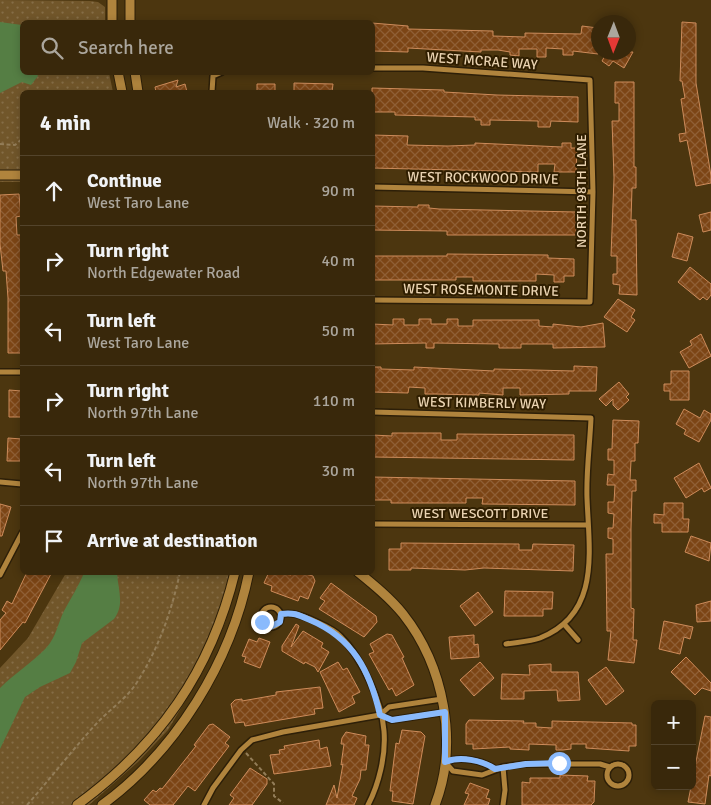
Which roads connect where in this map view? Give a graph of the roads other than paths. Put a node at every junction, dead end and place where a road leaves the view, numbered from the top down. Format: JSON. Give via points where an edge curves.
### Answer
{"nodes":[{"id":1,"x":112,"y":0,"type":"edge"},
{"id":2,"x":130,"y":0,"type":"edge"},
{"id":3,"x":112,"y":20,"type":"edge"},
{"id":4,"x":130,"y":20,"type":"edge"},
{"id":5,"x":375,"y":68,"type":"edge"},
{"id":6,"x":119,"y":75,"type":"edge"},
{"id":7,"x":135,"y":75,"type":"edge"},
{"id":8,"x":215,"y":75,"type":"edge"},
{"id":9,"x":590,"y":80,"type":"joint"},
{"id":10,"x":122,"y":90,"type":"edge"},
{"id":11,"x":138,"y":90,"type":"edge"},
{"id":12,"x":212,"y":90,"type":"edge"},
{"id":13,"x":20,"y":175,"type":"edge"},
{"id":14,"x":0,"y":176,"type":"edge"},
{"id":15,"x":375,"y":187,"type":"edge"},
{"id":16,"x":593,"y":192,"type":"junction"},
{"id":17,"x":375,"y":300,"type":"edge"},
{"id":18,"x":590,"y":302,"type":"joint"},
{"id":19,"x":0,"y":372,"type":"edge"},
{"id":20,"x":20,"y":372,"type":"edge"},
{"id":21,"x":375,"y":412,"type":"edge"},
{"id":22,"x":0,"y":482,"type":"edge"},
{"id":23,"x":20,"y":484,"type":"edge"},
{"id":24,"x":375,"y":524,"type":"edge"},
{"id":25,"x":588,"y":525,"type":"junction"},
{"id":26,"x":20,"y":537,"type":"edge"},
{"id":27,"x":0,"y":575,"type":"edge"},
{"id":28,"x":234,"y":575,"type":"edge"},
{"id":29,"x":247,"y":575,"type":"edge"},
{"id":30,"x":362,"y":575,"type":"edge"},
{"id":31,"x":281,"y":614,"type":"junction"},
{"id":32,"x":564,"y":624,"type":"junction"},
{"id":33,"x":578,"y":640,"type":"dead end"},
{"id":34,"x":506,"y":644,"type":"dead end"},
{"id":35,"x":442,"y":699,"type":"junction"},
{"id":36,"x":445,"y":712,"type":"junction"},
{"id":37,"x":380,"y":715,"type":"junction"},
{"id":38,"x":445,"y":762,"type":"junction"},
{"id":39,"x":503,"y":767,"type":"junction"},
{"id":40,"x":610,"y":767,"type":"junction"},
{"id":41,"x":495,"y":769,"type":"junction"},
{"id":42,"x":77,"y":805,"type":"edge"},
{"id":43,"x":102,"y":805,"type":"edge"},
{"id":44,"x":204,"y":805,"type":"edge"},
{"id":45,"x":368,"y":805,"type":"edge"},
{"id":46,"x":435,"y":805,"type":"edge"},
{"id":47,"x":503,"y":805,"type":"edge"}],
"edges":[{"from":1,"to":3,"type":"street"},
{"from":2,"to":4,"type":"street"},
{"from":5,"to":9,"type":"street","name":"WEST MCRAE WAY","via":[[423,68]]},
{"from":6,"to":10,"type":"street"},
{"from":7,"to":11,"type":"street"},
{"from":8,"to":12,"type":"street"},
{"from":9,"to":16,"type":"street","name":"NORTH 98TH LANE"},
{"from":13,"to":14,"type":"street"},
{"from":15,"to":16,"type":"street","name":"WEST ROCKWOOD DRIVE"},
{"from":16,"to":18,"type":"street","name":"NORTH 98TH LANE"},
{"from":17,"to":18,"type":"street","name":"WEST ROSEMONTE DRIVE"},
{"from":19,"to":20,"type":"street"},
{"from":21,"to":25,"type":"street","name":"WEST KIMBERLY WAY","via":[[591,418]]},
{"from":22,"to":23,"type":"street"},
{"from":24,"to":25,"type":"street","name":"WEST WESCOTT DRIVE"},
{"from":25,"to":32,"type":"street","via":[[586,593]]},
{"from":26,"to":27,"type":"street"},
{"from":28,"to":42,"type":"street","via":[[209,650],[184,695],[152,740]]},
{"from":29,"to":43,"type":"street","via":[[232,626],[214,671],[197,701],[163,749]]},
{"from":30,"to":35,"type":"street","via":[[403,614],[422,643]]},
{"from":31,"to":31,"type":"street","via":[[274,607],[267,607],[262,611],[261,620],[266,626],[276,626]]},
{"from":31,"to":37,"type":"street","via":[[292,612],[339,635],[360,662],[374,692]]},
{"from":32,"to":33,"type":"street"},
{"from":32,"to":34,"type":"street","via":[[538,638]]},
{"from":35,"to":36,"type":"street"},
{"from":35,"to":37,"type":"street","via":[[389,707]]},
{"from":36,"to":37,"type":"street","via":[[392,720]]},
{"from":36,"to":38,"type":"street"},
{"from":37,"to":44,"type":"street","via":[[252,740],[213,788]]},
{"from":37,"to":45,"type":"street","via":[[384,731],[382,766]]},
{"from":38,"to":41,"type":"street","via":[[455,758],[487,764]]},
{"from":38,"to":41,"type":"street","via":[[453,771],[466,774],[482,775]]},
{"from":38,"to":46,"type":"street"},
{"from":39,"to":40,"type":"street","via":[[559,763]]},
{"from":39,"to":41,"type":"street"},
{"from":39,"to":47,"type":"street"},
{"from":40,"to":40,"type":"street","via":[[607,774],[610,784],[618,786],[626,782],[628,773],[625,767],[617,764]]}]}
